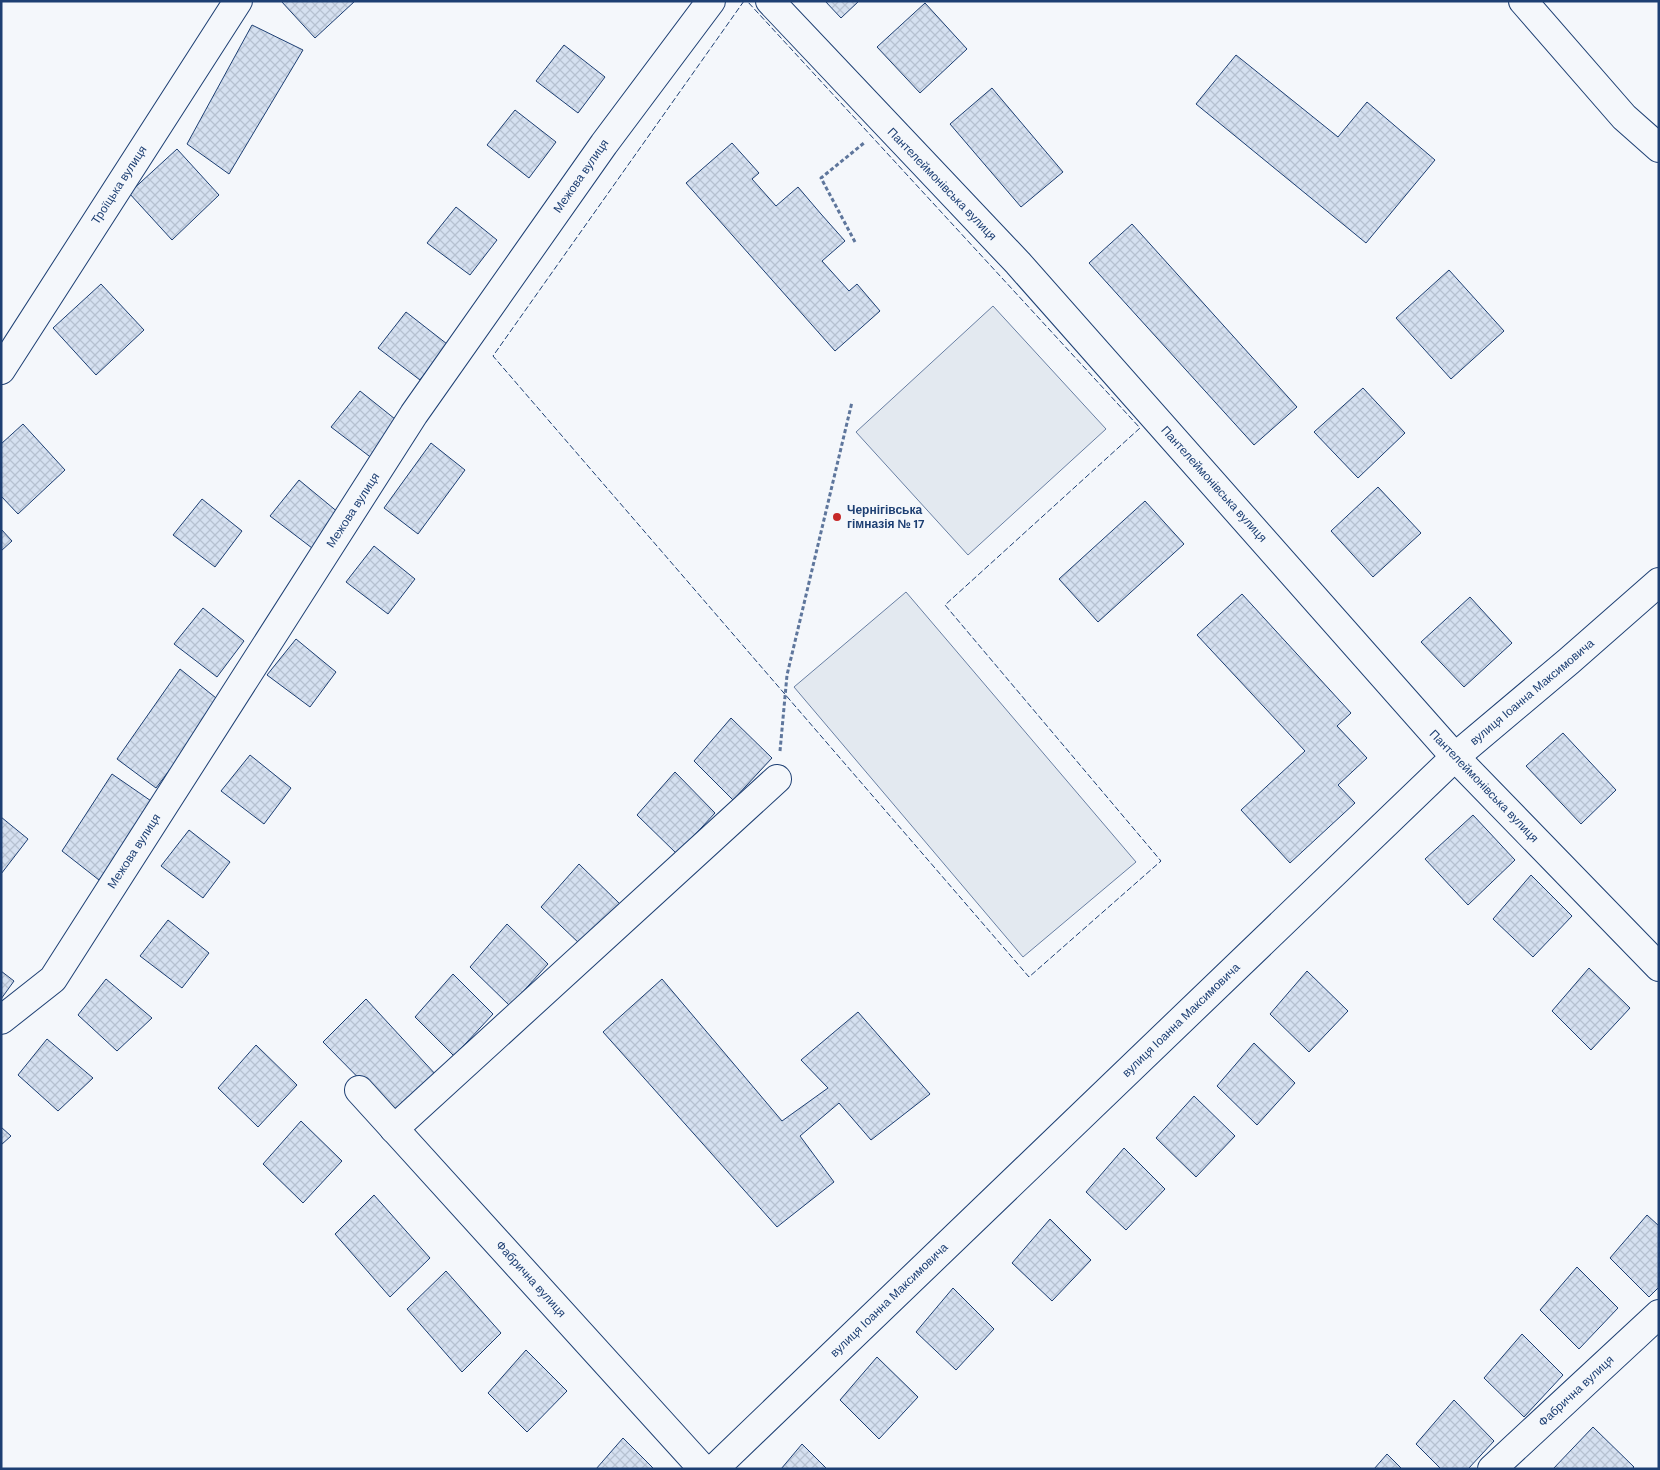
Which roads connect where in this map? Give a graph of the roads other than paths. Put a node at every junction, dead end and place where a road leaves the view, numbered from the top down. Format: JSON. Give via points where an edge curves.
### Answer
{"nodes":[{"id":1,"x":238,"y":1,"type":"edge"},
{"id":2,"x":711,"y":1,"type":"edge"},
{"id":3,"x":770,"y":1,"type":"edge"},
{"id":4,"x":1523,"y":1,"type":"edge"},
{"id":5,"x":1659,"y":148,"type":"edge"},
{"id":6,"x":1,"y":370,"type":"edge"},
{"id":7,"x":1659,"y":582,"type":"edge"},
{"id":8,"x":1455,"y":757,"type":"junction"},
{"id":9,"x":777,"y":780,"type":"road end"},
{"id":10,"x":1659,"y":967,"type":"edge"},
{"id":11,"x":1,"y":1020,"type":"edge"},
{"id":12,"x":358,"y":1090,"type":"dead end"},
{"id":13,"x":394,"y":1129,"type":"junction"},
{"id":14,"x":1659,"y":1314,"type":"edge"},
{"id":15,"x":704,"y":1469,"type":"edge"},
{"id":16,"x":714,"y":1469,"type":"edge"},
{"id":17,"x":1492,"y":1469,"type":"edge"}],
"edges":[{"from":1,"to":6,"type":"street","name":"Троїцька вулиця"},
{"from":2,"to":11,"type":"street","name":"Межова вулиця","via":[[604,144],[414,414],[53,978]]},
{"from":3,"to":8,"type":"street","name":"Пантелеймонівська вулиця","via":[[1018,263]]},
{"from":4,"to":5,"type":"street","via":[[1624,116]]},
{"from":7,"to":8,"type":"street","name":"вулиця Іоанна Максимовича"},
{"from":8,"to":10,"type":"street","name":"Пантелеймонівська вулиця"},
{"from":8,"to":16,"type":"street","name":"вулиця Іоанна Максимовича"},
{"from":9,"to":13,"type":"street"},
{"from":12,"to":13,"type":"street","name":"Фабрична вулиця"},
{"from":13,"to":15,"type":"street","name":"Фабрична вулиця"},
{"from":14,"to":17,"type":"street","name":"Фабрична вулиця"}]}
